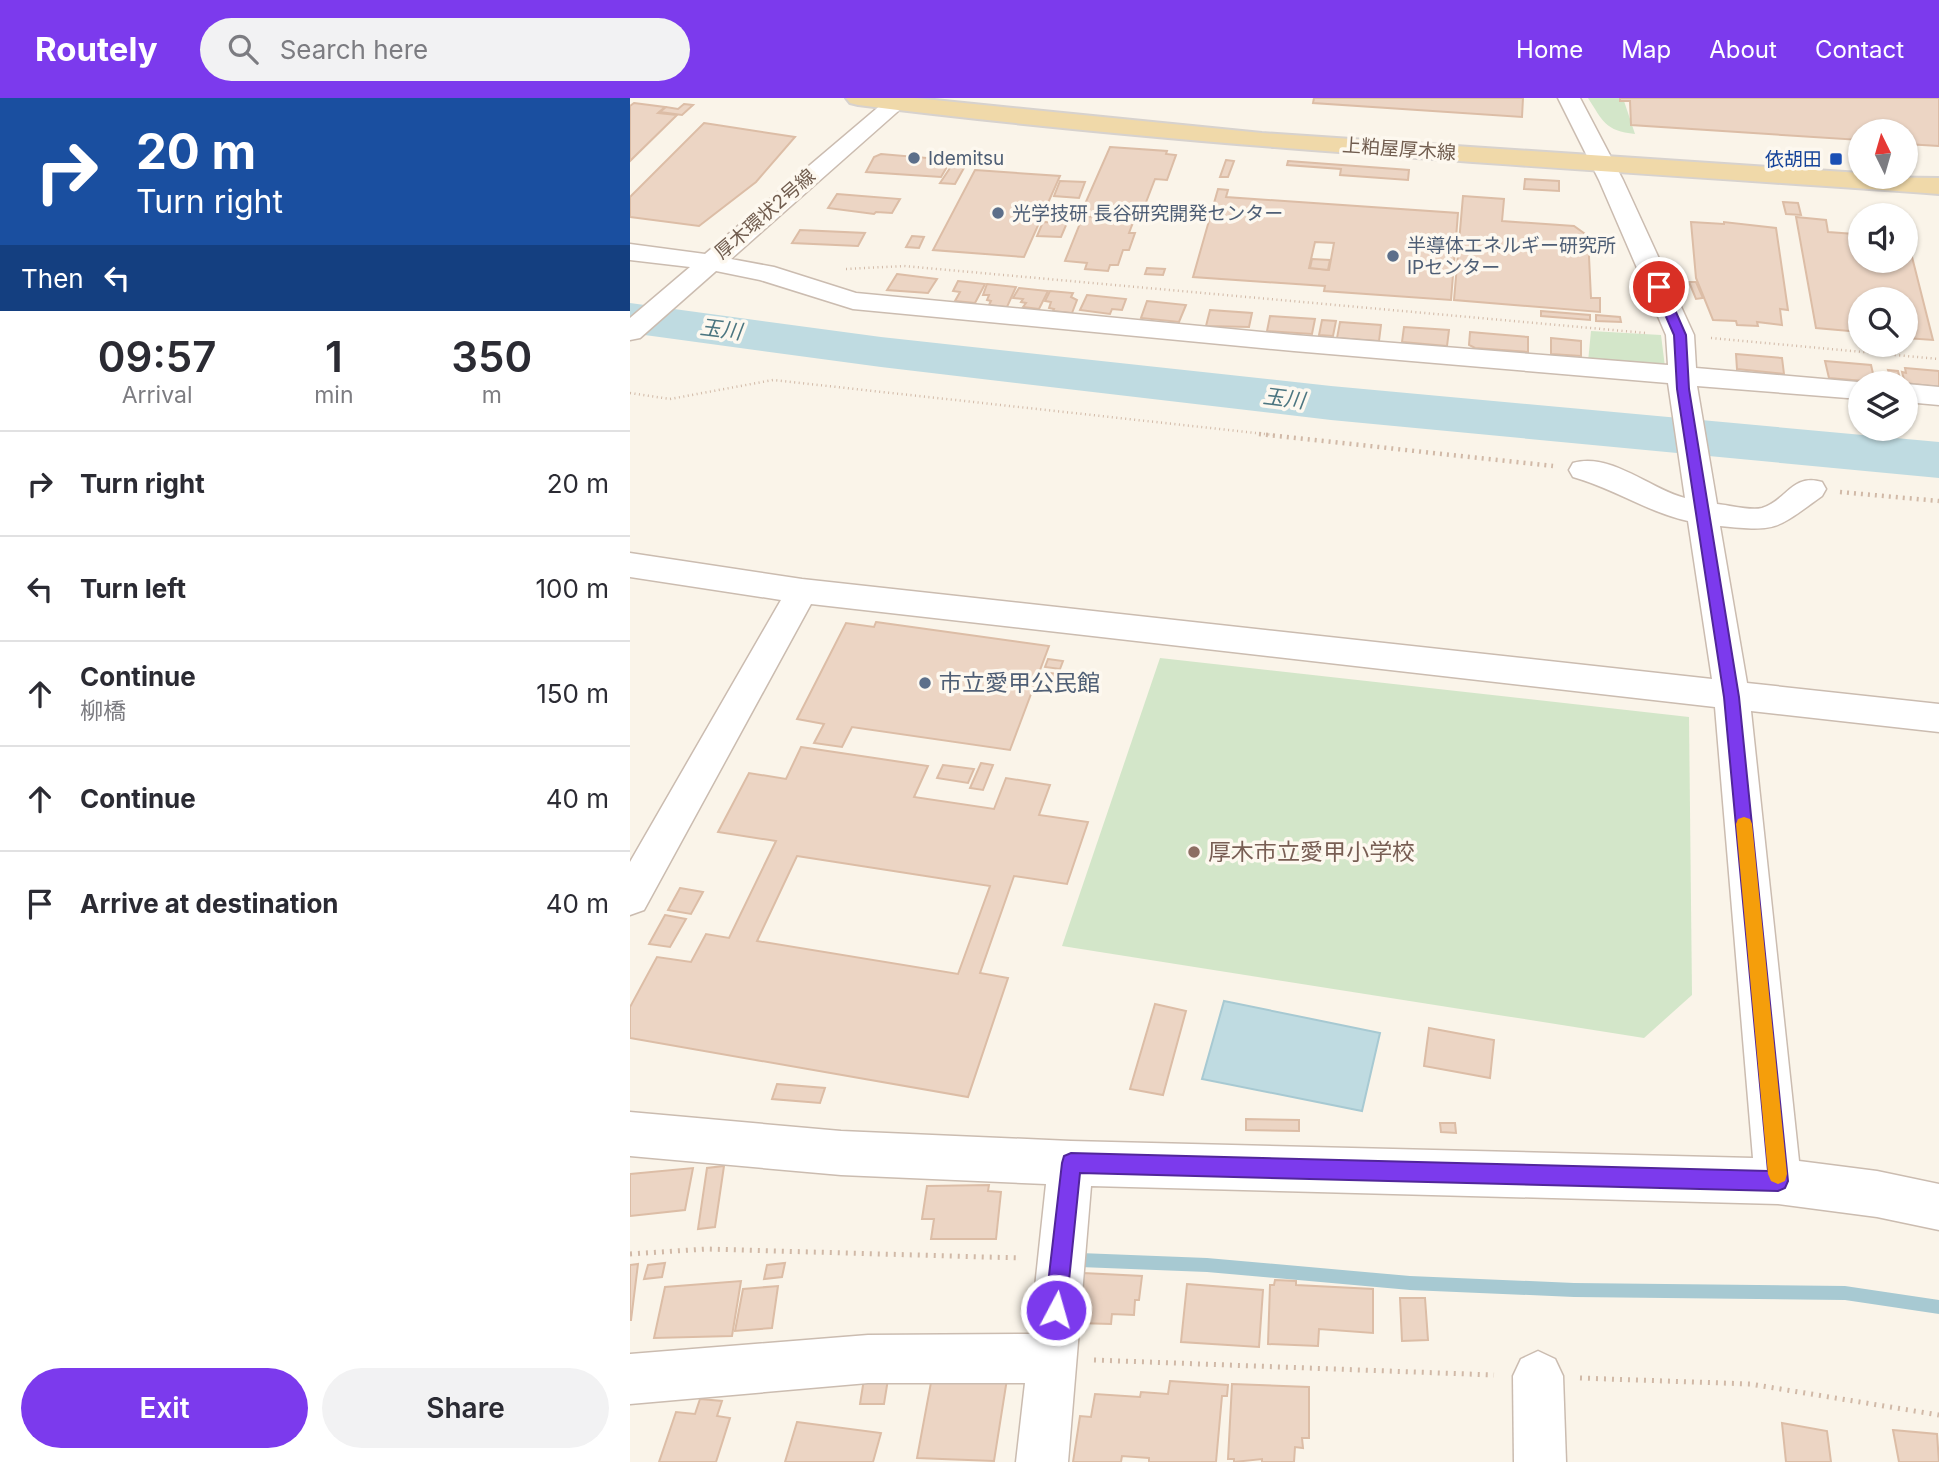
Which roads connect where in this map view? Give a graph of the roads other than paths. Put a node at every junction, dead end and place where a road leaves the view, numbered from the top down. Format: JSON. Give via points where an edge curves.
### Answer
{"nodes":[{"id":1,"x":859,"y":98,"type":"edge"},
{"id":2,"x":1569,"y":98,"type":"edge"},
{"id":3,"x":900,"y":100,"type":"edge"},
{"id":4,"x":1598,"y":153,"type":"junction"},
{"id":5,"x":1848,"y":162,"type":"edge"},
{"id":6,"x":1918,"y":165,"type":"edge"},
{"id":7,"x":1939,"y":167,"type":"edge"},
{"id":8,"x":1939,"y":186,"type":"edge"},
{"id":9,"x":630,"y":252,"type":"edge"},
{"id":10,"x":706,"y":265,"type":"junction"},
{"id":11,"x":630,"y":332,"type":"edge"},
{"id":12,"x":1683,"y":383,"type":"junction"},
{"id":13,"x":1848,"y":389,"type":"edge"},
{"id":14,"x":1918,"y":394,"type":"edge"},
{"id":15,"x":1939,"y":396,"type":"edge"},
{"id":16,"x":1584,"y":470,"type":"road end"},
{"id":17,"x":1811,"y":489,"type":"road end"},
{"id":18,"x":1702,"y":508,"type":"junction"},
{"id":19,"x":630,"y":565,"type":"edge"},
{"id":20,"x":802,"y":591,"type":"junction"},
{"id":21,"x":1732,"y":697,"type":"junction"},
{"id":22,"x":1939,"y":718,"type":"edge"},
{"id":23,"x":630,"y":898,"type":"edge"},
{"id":24,"x":630,"y":1134,"type":"edge"},
{"id":25,"x":1071,"y":1163,"type":"junction"},
{"id":26,"x":1778,"y":1181,"type":"junction"},
{"id":27,"x":1939,"y":1207,"type":"edge"},
{"id":28,"x":1051,"y":1358,"type":"junction"},
{"id":29,"x":1538,"y":1376,"type":"dead end"},
{"id":30,"x":630,"y":1379,"type":"edge"},
{"id":31,"x":1042,"y":1462,"type":"edge"},
{"id":32,"x":1540,"y":1462,"type":"edge"}],
"edges":[{"from":1,"to":3,"type":"main road","name":"上粕屋厚木線"},
{"from":2,"to":4,"type":"street"},
{"from":3,"to":4,"type":"main road","name":"上粕屋厚木線","via":[[1191,134]]},
{"from":3,"to":10,"type":"street","name":"厚木環状2号線"},
{"from":4,"to":5,"type":"main road","name":"上粕屋厚木線"},
{"from":4,"to":8,"type":"main road","name":"上粕屋厚木線"},
{"from":4,"to":12,"type":"street","via":[[1680,335]]},
{"from":6,"to":7,"type":"main road"},
{"from":9,"to":10,"type":"street"},
{"from":10,"to":11,"type":"street","name":"厚木環状2号線"},
{"from":10,"to":12,"type":"street","via":[[765,273],[853,301],[1659,372]]},
{"from":12,"to":13,"type":"street","via":[[1712,377]]},
{"from":12,"to":18,"type":"street"},
{"from":14,"to":15,"type":"street"},
{"from":16,"to":18,"type":"street","via":[[1606,473],[1655,499]]},
{"from":17,"to":18,"type":"street","via":[[1768,519]]},
{"from":18,"to":21,"type":"street"},
{"from":19,"to":20,"type":"street"},
{"from":20,"to":21,"type":"street"},
{"from":20,"to":23,"type":"street"},
{"from":21,"to":22,"type":"street"},
{"from":21,"to":26,"type":"street"},
{"from":24,"to":25,"type":"street","via":[[841,1153]]},
{"from":25,"to":26,"type":"street"},
{"from":25,"to":28,"type":"street"},
{"from":26,"to":27,"type":"street"},
{"from":28,"to":30,"type":"street","via":[[867,1359]]},
{"from":28,"to":31,"type":"street"},
{"from":29,"to":32,"type":"street"}]}
